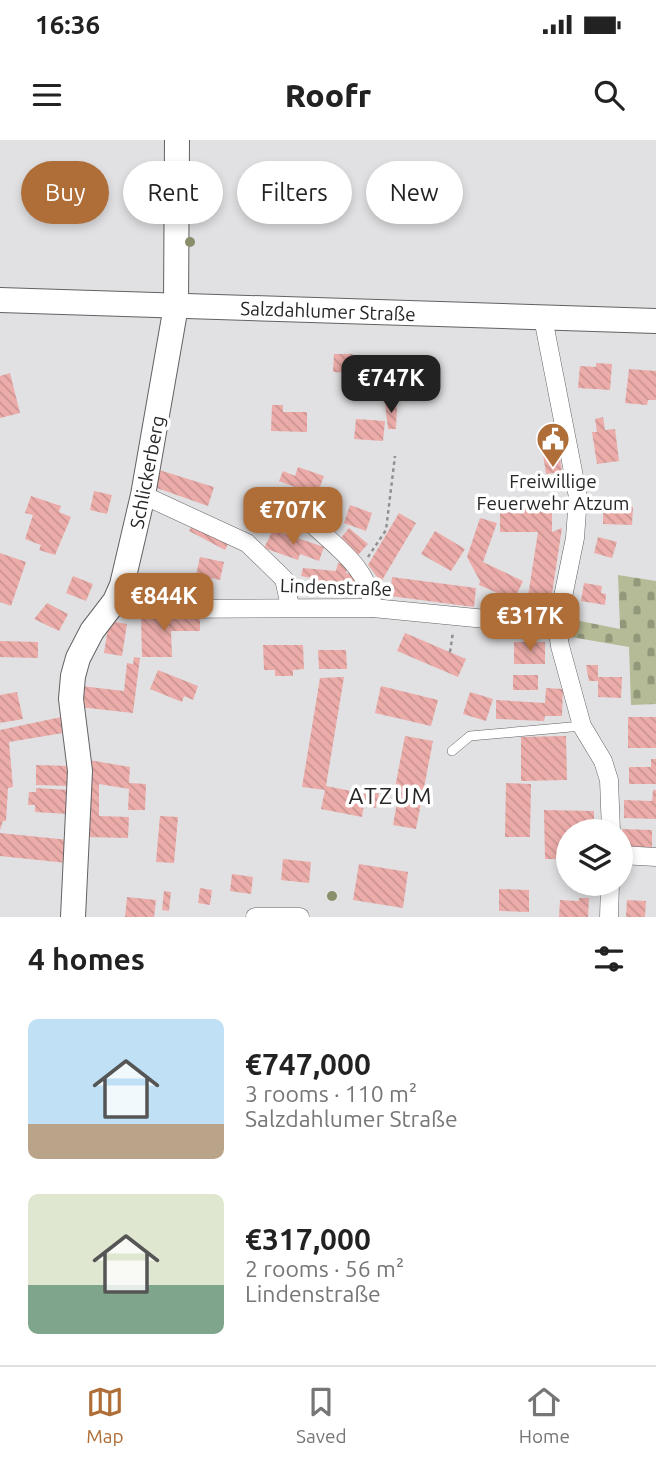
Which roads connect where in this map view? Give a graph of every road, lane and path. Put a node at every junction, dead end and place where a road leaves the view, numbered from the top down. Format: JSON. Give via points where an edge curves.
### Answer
{"nodes":[{"id":1,"x":177,"y":140,"type":"edge"},
{"id":2,"x":0,"y":300,"type":"edge"},
{"id":3,"x":176,"y":306,"type":"junction"},
{"id":4,"x":543,"y":318,"type":"junction"},
{"id":5,"x":656,"y":321,"type":"edge"},
{"id":6,"x":395,"y":456,"type":"dead end"},
{"id":7,"x":143,"y":495,"type":"junction"},
{"id":8,"x":312,"y":524,"type":"dead end"},
{"id":9,"x":360,"y":569,"type":"junction"},
{"id":10,"x":114,"y":601,"type":"junction"},
{"id":11,"x":290,"y":606,"type":"junction"},
{"id":12,"x":373,"y":608,"type":"junction"},
{"id":13,"x":456,"y":615,"type":"junction"},
{"id":14,"x":557,"y":626,"type":"junction"},
{"id":15,"x":450,"y":652,"type":"dead end"},
{"id":16,"x":582,"y":726,"type":"junction"},
{"id":17,"x":452,"y":751,"type":"dead end"},
{"id":18,"x":611,"y":819,"type":"edge"},
{"id":19,"x":633,"y":856,"type":"edge"},
{"id":20,"x":656,"y":857,"type":"edge"},
{"id":21,"x":610,"y":896,"type":"edge"},
{"id":22,"x":73,"y":917,"type":"edge"},
{"id":23,"x":255,"y":917,"type":"edge"},
{"id":24,"x":300,"y":917,"type":"edge"},
{"id":25,"x":609,"y":917,"type":"edge"}],
"edges":[{"from":1,"to":3,"type":"street","name":"Schlickerberg"},
{"from":2,"to":3,"type":"street","name":"Salzdahlumer Straße"},
{"from":3,"to":4,"type":"street","name":"Salzdahlumer Straße"},
{"from":3,"to":7,"type":"street","name":"Schlickerberg"},
{"from":4,"to":5,"type":"street","name":"Salzdahlumer Straße"},
{"from":4,"to":14,"type":"street","via":[[578,497],[575,538]]},
{"from":6,"to":9,"type":"path","via":[[386,530]]},
{"from":7,"to":10,"type":"street","name":"Schlickerberg","via":[[129,563]]},
{"from":7,"to":11,"type":"street","via":[[247,543],[284,579]]},
{"from":8,"to":9,"type":"street"},
{"from":9,"to":12,"type":"street","via":[[372,593]]},
{"from":10,"to":11,"type":"street","name":"Lindenstraße","via":[[148,609]]},
{"from":10,"to":22,"type":"street","name":"Schlickerberg","via":[[92,631],[73,676],[71,699],[80,771]]},
{"from":11,"to":12,"type":"street","name":"Lindenstraße"},
{"from":12,"to":13,"type":"street","name":"Lindenstraße"},
{"from":13,"to":14,"type":"street","name":"Lindenstraße"},
{"from":13,"to":15,"type":"path"},
{"from":14,"to":16,"type":"street"},
{"from":16,"to":17,"type":"lane","via":[[470,736]]},
{"from":16,"to":18,"type":"street","via":[[609,780]]},
{"from":19,"to":20,"type":"street"},
{"from":21,"to":25,"type":"street"},
{"from":23,"to":24,"type":"street"}]}
